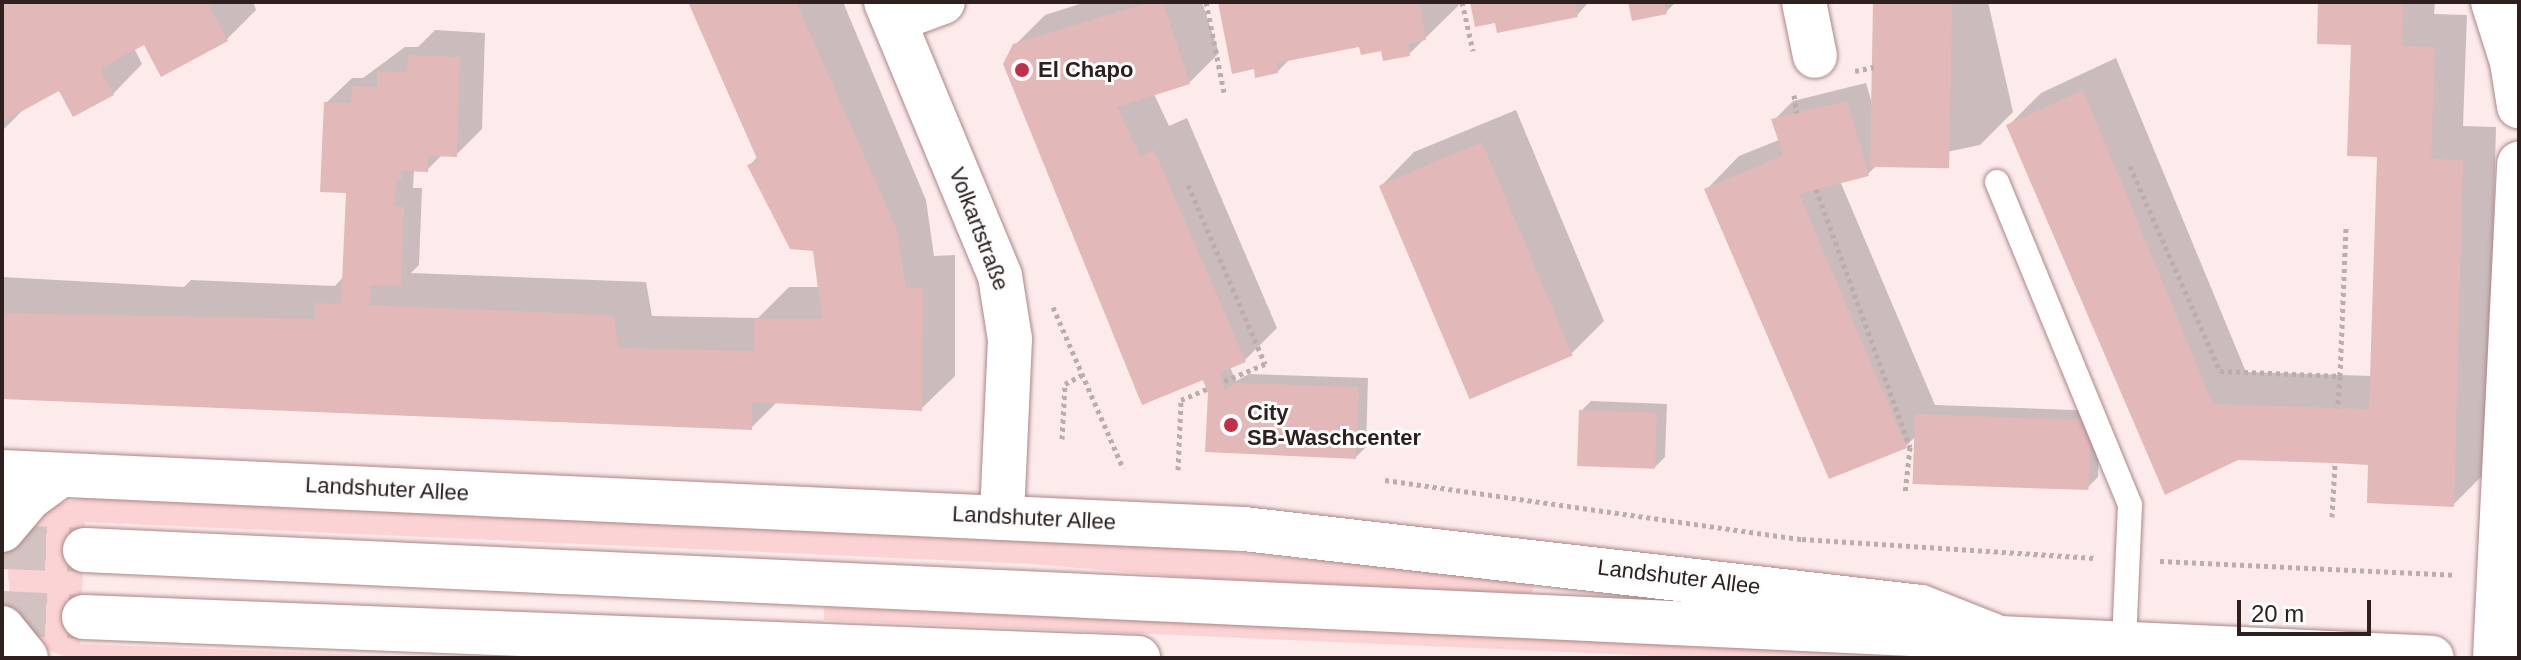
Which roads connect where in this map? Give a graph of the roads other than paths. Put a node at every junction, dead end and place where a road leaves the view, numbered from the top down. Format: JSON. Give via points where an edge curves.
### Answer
{"nodes":[{"id":1,"x":943,"y":2,"type":"edge"},
{"id":2,"x":1804,"y":2,"type":"edge"},
{"id":3,"x":2496,"y":3,"type":"edge"},
{"id":4,"x":890,"y":11,"type":"edge"},
{"id":5,"x":1815,"y":56,"type":"dead end"},
{"id":6,"x":2519,"y":106,"type":"edge"},
{"id":7,"x":2519,"y":164,"type":"edge"},
{"id":8,"x":1997,"y":182,"type":"dead end"},
{"id":9,"x":2,"y":472,"type":"edge"},
{"id":10,"x":61,"y":475,"type":"junction"},
{"id":11,"x":1002,"y":516,"type":"junction"},
{"id":12,"x":2,"y":530,"type":"edge"},
{"id":13,"x":85,"y":550,"type":"tunnel mouth"},
{"id":14,"x":84,"y":617,"type":"tunnel mouth"},
{"id":15,"x":2,"y":628,"type":"edge"},
{"id":16,"x":1999,"y":638,"type":"junction"},
{"id":17,"x":2124,"y":644,"type":"junction"},
{"id":18,"x":26,"y":658,"type":"edge"},
{"id":19,"x":1138,"y":658,"type":"edge"},
{"id":20,"x":2432,"y":658,"type":"edge"},
{"id":21,"x":2495,"y":658,"type":"edge"}],
"edges":[{"from":1,"to":4,"type":"main road"},
{"from":2,"to":5,"type":"main road"},
{"from":3,"to":6,"type":"main road"},
{"from":4,"to":11,"type":"main road","name":"Volkartstraße","via":[[992,251],[1007,306]]},
{"from":7,"to":21,"type":"main road"},
{"from":8,"to":17,"type":"lane","via":[[2130,505]]},
{"from":9,"to":10,"type":"main road","name":"Landshuter Allee"},
{"from":10,"to":11,"type":"main road","name":"Landshuter Allee"},
{"from":10,"to":12,"type":"main road","via":[[29,498]]},
{"from":11,"to":16,"type":"main road","name":"Landshuter Allee","via":[[1244,529],[1777,588],[1921,607]]},
{"from":13,"to":16,"type":"main road","name":"Landshuter Allee"},
{"from":14,"to":19,"type":"main road"},
{"from":15,"to":18,"type":"main road"},
{"from":16,"to":17,"type":"main road","name":"Landshuter Allee"},
{"from":17,"to":20,"type":"main road","name":"Landshuter Allee"}]}
